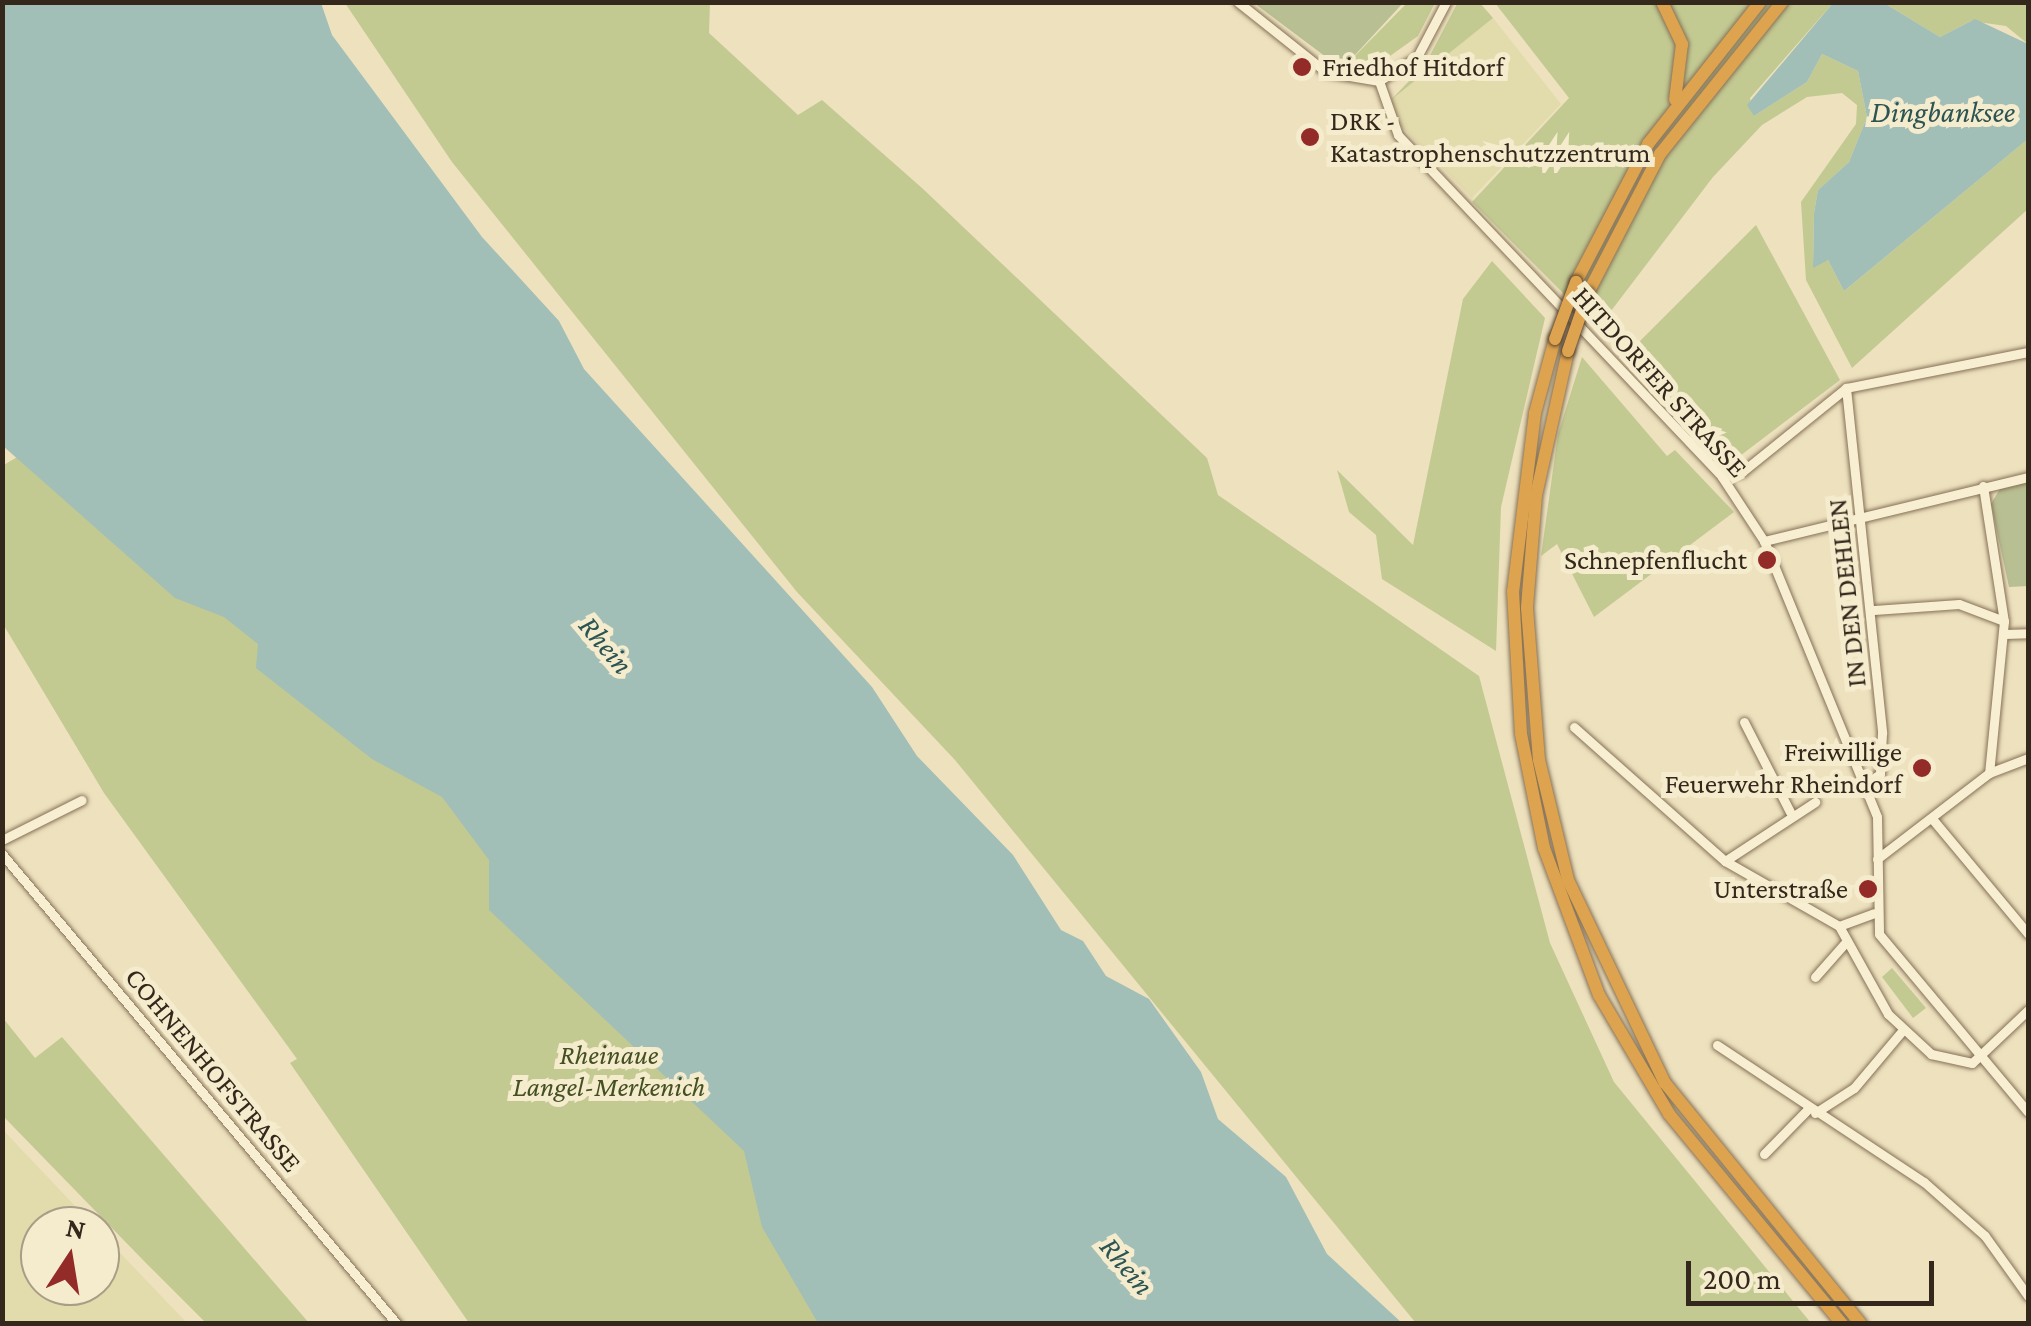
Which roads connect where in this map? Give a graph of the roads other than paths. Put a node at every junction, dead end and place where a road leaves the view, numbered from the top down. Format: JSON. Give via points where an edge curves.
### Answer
{"nodes":[{"id":1,"x":1238,"y":2,"type":"edge"},
{"id":2,"x":1446,"y":2,"type":"edge"},
{"id":3,"x":1662,"y":2,"type":"edge"},
{"id":4,"x":1760,"y":2,"type":"edge"},
{"id":5,"x":1782,"y":2,"type":"edge"},
{"id":6,"x":1380,"y":81,"type":"junction"},
{"id":7,"x":1672,"y":108,"type":"junction"},
{"id":8,"x":2028,"y":352,"type":"edge"},
{"id":9,"x":1846,"y":388,"type":"junction"},
{"id":10,"x":1722,"y":476,"type":"junction"},
{"id":11,"x":2028,"y":477,"type":"edge"},
{"id":12,"x":1983,"y":486,"type":"junction"},
{"id":13,"x":1863,"y":512,"type":"junction"},
{"id":14,"x":1764,"y":541,"type":"junction"},
{"id":15,"x":1874,"y":610,"type":"junction"},
{"id":16,"x":2004,"y":621,"type":"junction"},
{"id":17,"x":2005,"y":634,"type":"junction"},
{"id":18,"x":2028,"y":634,"type":"edge"},
{"id":19,"x":1744,"y":722,"type":"dead end"},
{"id":20,"x":1574,"y":727,"type":"dead end"},
{"id":21,"x":2028,"y":758,"type":"edge"},
{"id":22,"x":1989,"y":773,"type":"junction"},
{"id":23,"x":1865,"y":784,"type":"junction"},
{"id":24,"x":82,"y":800,"type":"dead end"},
{"id":25,"x":1815,"y":802,"type":"dead end"},
{"id":26,"x":1790,"y":812,"type":"junction"},
{"id":27,"x":1934,"y":821,"type":"junction"},
{"id":28,"x":2,"y":840,"type":"edge"},
{"id":29,"x":2,"y":854,"type":"edge"},
{"id":30,"x":1877,"y":859,"type":"junction"},
{"id":31,"x":1725,"y":861,"type":"junction"},
{"id":32,"x":1874,"y":914,"type":"junction"},
{"id":33,"x":1840,"y":926,"type":"junction"},
{"id":34,"x":2028,"y":934,"type":"edge"},
{"id":35,"x":1846,"y":942,"type":"junction"},
{"id":36,"x":1815,"y":977,"type":"dead end"},
{"id":37,"x":2028,"y":1010,"type":"edge"},
{"id":38,"x":1902,"y":1031,"type":"junction"},
{"id":39,"x":1717,"y":1045,"type":"dead end"},
{"id":40,"x":1982,"y":1058,"type":"junction"},
{"id":41,"x":1811,"y":1111,"type":"junction"},
{"id":42,"x":2028,"y":1112,"type":"edge"},
{"id":43,"x":1764,"y":1154,"type":"dead end"},
{"id":44,"x":2028,"y":1296,"type":"edge"},
{"id":45,"x":396,"y":1324,"type":"edge"},
{"id":46,"x":1842,"y":1324,"type":"edge"},
{"id":47,"x":1862,"y":1324,"type":"edge"}],
"edges":[{"from":1,"to":6,"type":"street","via":[[1326,72]]},
{"from":2,"to":6,"type":"street","via":[[1417,57]]},
{"from":3,"to":7,"type":"highway","via":[[1682,44]]},
{"from":4,"to":7,"type":"highway"},
{"from":5,"to":47,"type":"highway","bridge":true,"via":[[1669,140],[1588,293],[1536,495],[1527,623],[1539,760],[1568,880],[1665,1083],[1762,1213]]},
{"from":6,"to":10,"type":"street","name":"HITDORFER STRASSE","via":[[1398,135]]},
{"from":7,"to":46,"type":"highway","bridge":true,"via":[[1576,282],[1555,339],[1527,457],[1512,591],[1520,734],[1548,861],[1600,994],[1669,1114]]},
{"from":8,"to":9,"type":"street"},
{"from":9,"to":10,"type":"street","via":[[1742,472]]},
{"from":9,"to":13,"type":"street","name":"IN DEN DEHLEN"},
{"from":10,"to":14,"type":"street","name":"HITDORFER STRASSE"},
{"from":11,"to":12,"type":"street"},
{"from":12,"to":13,"type":"street"},
{"from":12,"to":16,"type":"street"},
{"from":13,"to":14,"type":"street"},
{"from":13,"to":15,"type":"street","name":"IN DEN DEHLEN"},
{"from":14,"to":23,"type":"street","name":"HITDORFER STRASSE"},
{"from":15,"to":16,"type":"street","via":[[1959,604]]},
{"from":15,"to":23,"type":"street","name":"IN DEN DEHLEN","via":[[1881,764]]},
{"from":16,"to":17,"type":"street"},
{"from":17,"to":18,"type":"street"},
{"from":17,"to":22,"type":"street"},
{"from":19,"to":26,"type":"street"},
{"from":20,"to":31,"type":"street"},
{"from":21,"to":22,"type":"street"},
{"from":22,"to":27,"type":"street"},
{"from":23,"to":30,"type":"street","name":"HITDORFER STRASSE","via":[[1878,817]]},
{"from":24,"to":28,"type":"street"},
{"from":25,"to":26,"type":"street"},
{"from":26,"to":31,"type":"street"},
{"from":27,"to":30,"type":"street"},
{"from":27,"to":34,"type":"street"},
{"from":29,"to":45,"type":"street","name":"COHNENHOFSTRASSE","via":[[392,1311]]},
{"from":30,"to":32,"type":"street","name":"HITDORFER STRASSE"},
{"from":31,"to":33,"type":"street"},
{"from":32,"to":33,"type":"street"},
{"from":32,"to":40,"type":"street","via":[[1890,956]]},
{"from":33,"to":35,"type":"street"},
{"from":35,"to":36,"type":"street"},
{"from":35,"to":38,"type":"street"},
{"from":37,"to":40,"type":"street"},
{"from":38,"to":40,"type":"street","via":[[1959,1064]]},
{"from":38,"to":41,"type":"street","via":[[1854,1088]]},
{"from":39,"to":41,"type":"street"},
{"from":40,"to":42,"type":"street"},
{"from":41,"to":43,"type":"street"},
{"from":41,"to":44,"type":"street","via":[[1924,1182],[1985,1236]]}]}
